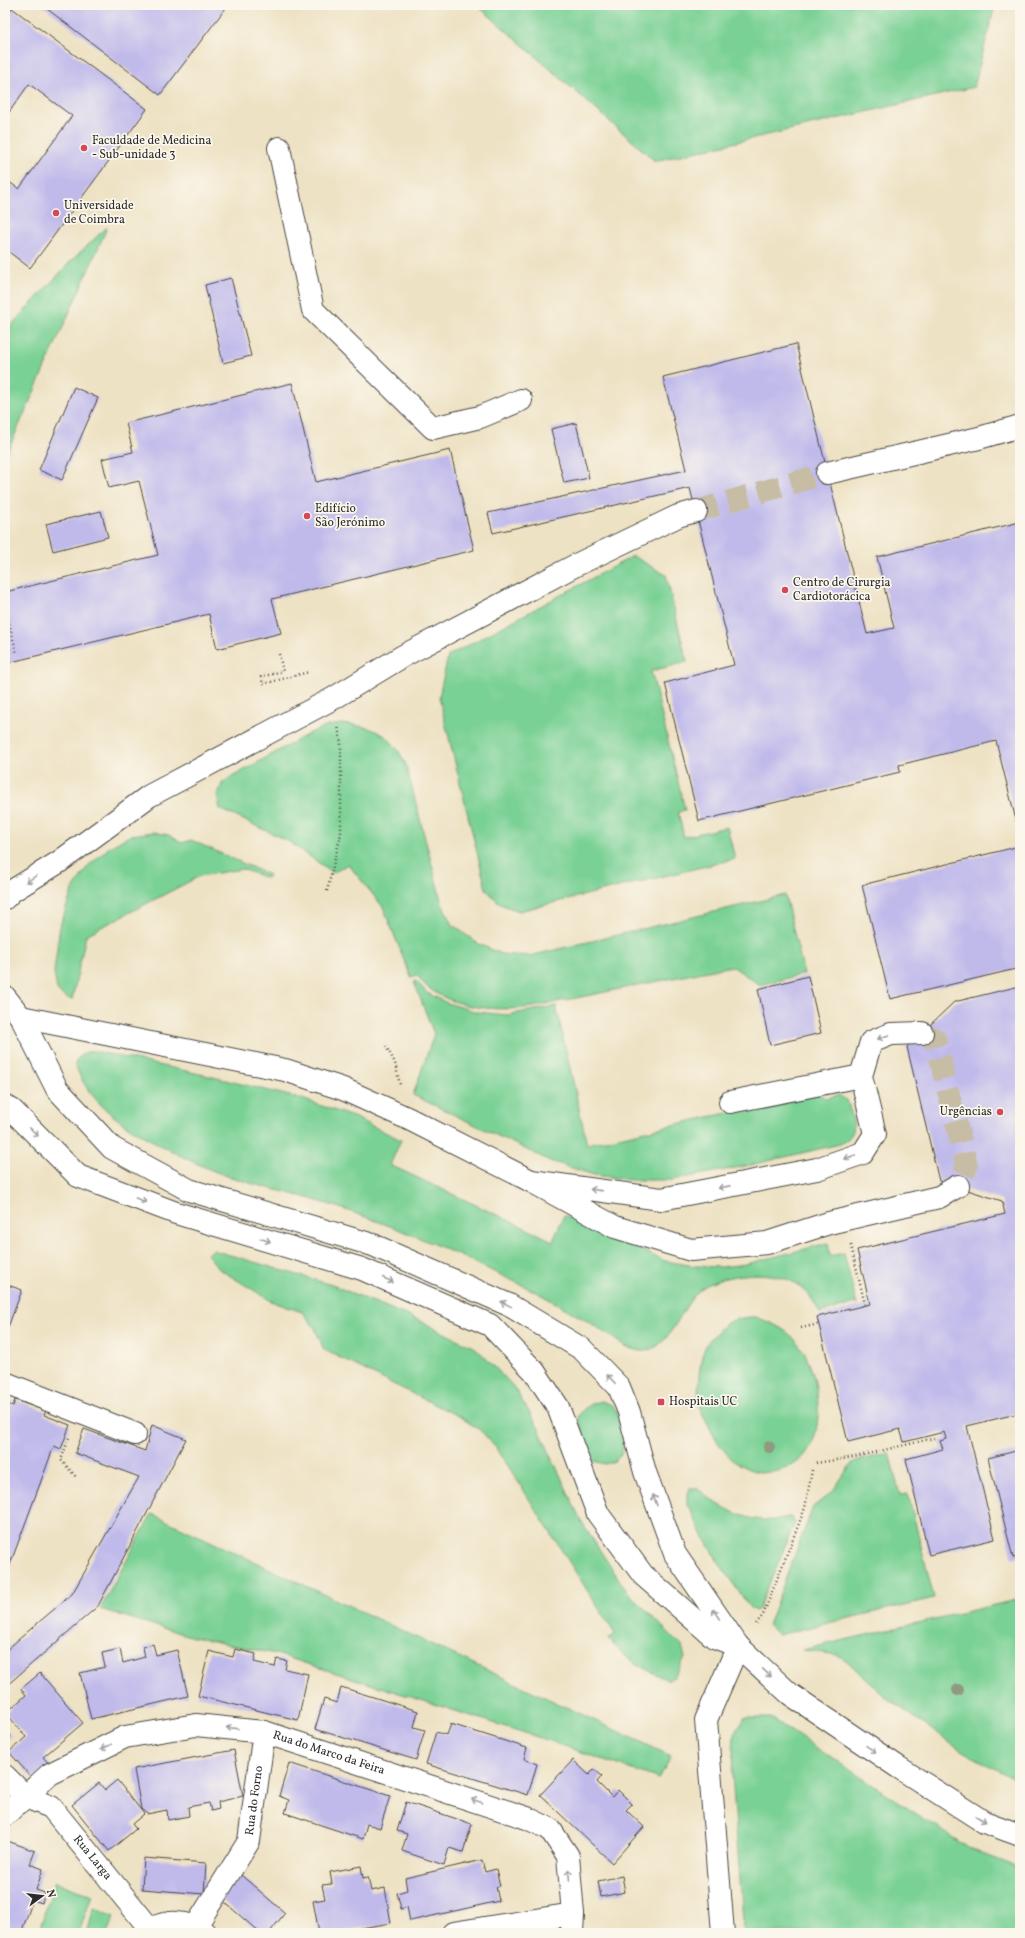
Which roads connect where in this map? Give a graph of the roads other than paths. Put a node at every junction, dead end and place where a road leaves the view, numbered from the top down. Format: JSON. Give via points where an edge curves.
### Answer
{"nodes":[{"id":1,"x":279,"y":148,"type":"dead end"},
{"id":2,"x":521,"y":400,"type":"dead end"},
{"id":3,"x":1020,"y":426,"type":"edge"},
{"id":4,"x":827,"y":473,"type":"tunnel mouth"},
{"id":5,"x":696,"y":511,"type":"tunnel mouth"},
{"id":6,"x":5,"y":898,"type":"edge"},
{"id":7,"x":5,"y":997,"type":"edge"},
{"id":8,"x":21,"y":1017,"type":"junction"},
{"id":9,"x":922,"y":1033,"type":"tunnel mouth"},
{"id":10,"x":861,"y":1076,"type":"junction"},
{"id":11,"x":730,"y":1102,"type":"dead end"},
{"id":12,"x":5,"y":1106,"type":"edge"},
{"id":13,"x":531,"y":1181,"type":"junction"},
{"id":14,"x":958,"y":1186,"type":"tunnel mouth"},
{"id":15,"x":5,"y":1383,"type":"edge"},
{"id":16,"x":135,"y":1434,"type":"dead end"},
{"id":17,"x":738,"y":1646,"type":"junction"},
{"id":18,"x":264,"y":1732,"type":"junction"},
{"id":19,"x":5,"y":1776,"type":"edge"},
{"id":20,"x":26,"y":1796,"type":"junction"},
{"id":21,"x":5,"y":1815,"type":"edge"},
{"id":22,"x":1020,"y":1835,"type":"edge"},
{"id":23,"x":572,"y":1924,"type":"edge"},
{"id":24,"x":201,"y":1930,"type":"edge"},
{"id":25,"x":150,"y":1931,"type":"edge"},
{"id":26,"x":453,"y":1933,"type":"edge"},
{"id":27,"x":723,"y":1933,"type":"edge"}],
"edges":[{"from":1,"to":2,"type":"street","via":[[313,310],[433,428],[480,418]]},
{"from":3,"to":4,"type":"street"},
{"from":5,"to":6,"type":"street","one_way":true,"via":[[678,516],[576,565],[403,656],[334,698],[149,796]]},
{"from":7,"to":8,"type":"street"},
{"from":8,"to":13,"type":"street","via":[[285,1070],[343,1089],[403,1116]]},
{"from":17,"to":8,"type":"street","one_way":true,"via":[[675,1554],[645,1472],[629,1412],[619,1387],[582,1349],[509,1305],[373,1245],[190,1190],[112,1148],[57,1089]]},
{"from":9,"to":10,"type":"street","one_way":true,"via":[[891,1034],[871,1042]]},
{"from":10,"to":11,"type":"street"},
{"from":10,"to":13,"type":"street","one_way":true,"via":[[876,1134],[862,1153],[817,1169],[661,1199]]},
{"from":12,"to":17,"type":"street","one_way":true,"via":[[78,1176],[176,1213],[362,1269],[490,1324],[534,1371],[558,1407],[598,1514],[643,1575],[714,1637]]},
{"from":13,"to":14,"type":"street","via":[[615,1226],[691,1250],[767,1243],[829,1223],[939,1197]]},
{"from":15,"to":16,"type":"street"},
{"from":17,"to":22,"type":"street","one_way":true,"via":[[790,1694],[879,1754],[984,1822]]},
{"from":17,"to":27,"type":"street","via":[[706,1720]]},
{"from":18,"to":20,"type":"street","name":"Rua do Marco da Feira","one_way":true,"via":[[196,1724],[125,1737],[50,1774]]},
{"from":23,"to":18,"type":"street","name":"Rua do Marco da Feira","one_way":true,"via":[[568,1856],[550,1829],[527,1818]]},
{"from":18,"to":24,"type":"street","name":"Rua do Forno","via":[[249,1841]]},
{"from":19,"to":20,"type":"street","name":"Rua Larga"},
{"from":20,"to":21,"type":"street","name":"Rua do Marco da Feira"},
{"from":20,"to":25,"type":"street","name":"Rua Larga","via":[[51,1807]]},
{"from":23,"to":26,"type":"street"},
{"from":24,"to":25,"type":"street","via":[[181,1923],[166,1924]]}]}
